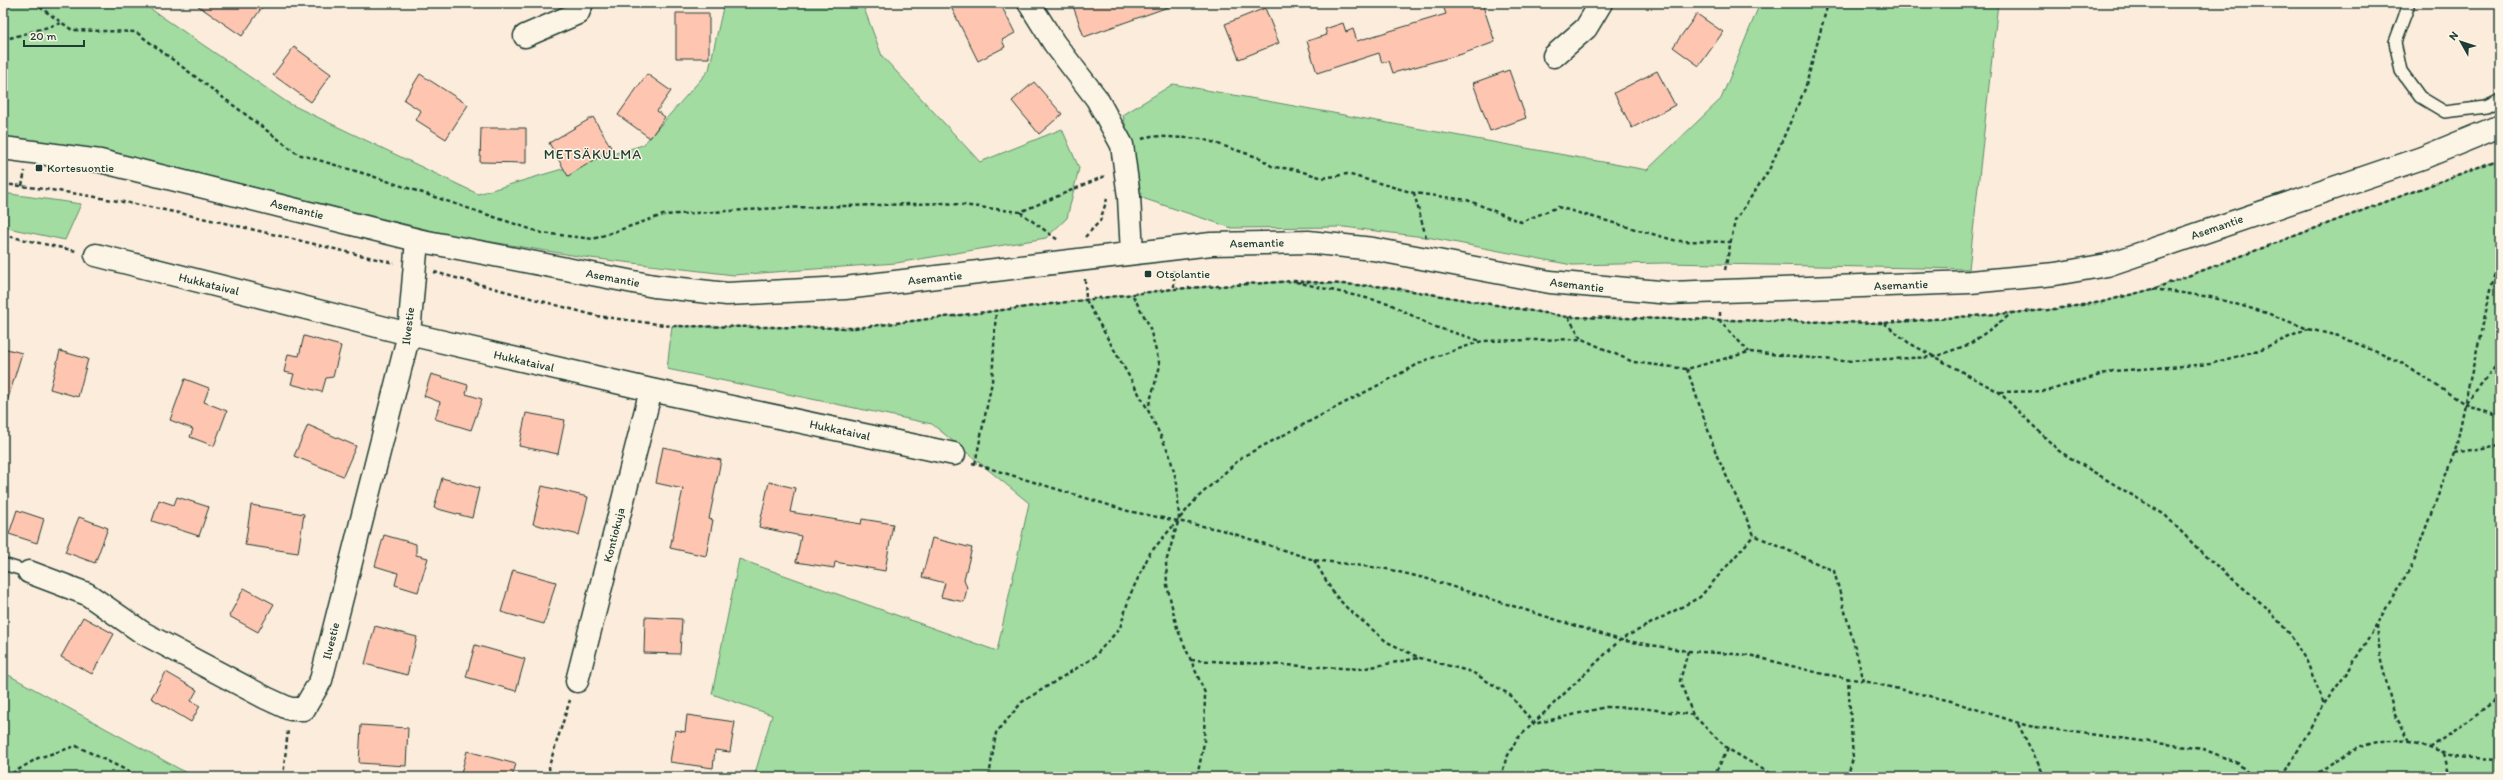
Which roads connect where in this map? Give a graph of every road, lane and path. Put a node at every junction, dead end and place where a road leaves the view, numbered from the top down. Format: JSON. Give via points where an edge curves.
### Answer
{"nodes":[{"id":1,"x":34,"y":3,"type":"edge"},
{"id":2,"x":582,"y":3,"type":"edge"},
{"id":3,"x":1029,"y":3,"type":"edge"},
{"id":4,"x":1601,"y":3,"type":"edge"},
{"id":5,"x":1828,"y":3,"type":"edge"},
{"id":6,"x":2408,"y":7,"type":"dead end"},
{"id":7,"x":62,"y":23,"type":"junction"},
{"id":8,"x":525,"y":36,"type":"dead end"},
{"id":9,"x":3,"y":40,"type":"edge"},
{"id":10,"x":1554,"y":56,"type":"dead end"},
{"id":11,"x":2500,"y":100,"type":"edge"},
{"id":12,"x":2500,"y":126,"type":"edge"},
{"id":13,"x":1122,"y":145,"type":"junction"},
{"id":14,"x":3,"y":148,"type":"edge"},
{"id":15,"x":26,"y":166,"type":"dead end"},
{"id":16,"x":1107,"y":182,"type":"dead end"},
{"id":17,"x":22,"y":186,"type":"dead end"},
{"id":18,"x":1414,"y":193,"type":"junction"},
{"id":19,"x":1108,"y":198,"type":"dead end"},
{"id":20,"x":1020,"y":212,"type":"junction"},
{"id":21,"x":3,"y":235,"type":"edge"},
{"id":22,"x":417,"y":240,"type":"junction"},
{"id":23,"x":1731,"y":242,"type":"junction"},
{"id":24,"x":2500,"y":251,"type":"edge"},
{"id":25,"x":1132,"y":253,"type":"junction"},
{"id":26,"x":96,"y":255,"type":"joint"},
{"id":27,"x":1429,"y":258,"type":"junction"},
{"id":28,"x":1076,"y":261,"type":"junction"},
{"id":29,"x":1174,"y":272,"type":"dead end"},
{"id":30,"x":1725,"y":272,"type":"dead end"},
{"id":31,"x":1294,"y":281,"type":"dead end"},
{"id":32,"x":1174,"y":289,"type":"dead end"},
{"id":33,"x":2153,"y":289,"type":"dead end"},
{"id":34,"x":1133,"y":296,"type":"dead end"},
{"id":35,"x":996,"y":310,"type":"dead end"},
{"id":36,"x":2012,"y":314,"type":"dead end"},
{"id":37,"x":1568,"y":317,"type":"dead end"},
{"id":38,"x":1720,"y":321,"type":"dead end"},
{"id":39,"x":1884,"y":323,"type":"dead end"},
{"id":40,"x":2308,"y":329,"type":"junction"},
{"id":41,"x":409,"y":334,"type":"junction"},
{"id":42,"x":1582,"y":339,"type":"junction"},
{"id":43,"x":1482,"y":341,"type":"junction"},
{"id":44,"x":1750,"y":352,"type":"junction"},
{"id":45,"x":1934,"y":357,"type":"junction"},
{"id":46,"x":2500,"y":361,"type":"edge"},
{"id":47,"x":1687,"y":370,"type":"junction"},
{"id":48,"x":651,"y":390,"type":"junction"},
{"id":49,"x":1999,"y":392,"type":"junction"},
{"id":50,"x":2465,"y":404,"type":"junction"},
{"id":51,"x":1147,"y":408,"type":"junction"},
{"id":52,"x":2500,"y":416,"type":"edge"},
{"id":53,"x":2500,"y":445,"type":"edge"},
{"id":54,"x":2454,"y":453,"type":"junction"},
{"id":55,"x":954,"y":454,"type":"joint"},
{"id":56,"x":975,"y":464,"type":"junction"},
{"id":57,"x":1179,"y":520,"type":"junction"},
{"id":58,"x":1754,"y":535,"type":"junction"},
{"id":59,"x":1314,"y":560,"type":"junction"},
{"id":60,"x":3,"y":564,"type":"edge"},
{"id":61,"x":29,"y":572,"type":"joint"},
{"id":62,"x":2377,"y":624,"type":"junction"},
{"id":63,"x":1620,"y":640,"type":"junction"},
{"id":64,"x":1688,"y":651,"type":"junction"},
{"id":65,"x":1420,"y":658,"type":"junction"},
{"id":66,"x":1191,"y":660,"type":"junction"},
{"id":67,"x":1848,"y":678,"type":"junction"},
{"id":68,"x":577,"y":681,"type":"joint"},
{"id":69,"x":1864,"y":681,"type":"junction"},
{"id":70,"x":2500,"y":697,"type":"edge"},
{"id":71,"x":2324,"y":704,"type":"junction"},
{"id":72,"x":290,"y":710,"type":"junction"},
{"id":73,"x":1693,"y":715,"type":"junction"},
{"id":74,"x":2018,"y":723,"type":"junction"},
{"id":75,"x":1534,"y":724,"type":"junction"},
{"id":76,"x":2410,"y":742,"type":"junction"},
{"id":77,"x":2430,"y":748,"type":"junction"},
{"id":78,"x":1728,"y":749,"type":"junction"},
{"id":79,"x":2444,"y":753,"type":"junction"},
{"id":80,"x":2500,"y":759,"type":"edge"},
{"id":81,"x":6,"y":777,"type":"edge"},
{"id":82,"x":141,"y":777,"type":"edge"},
{"id":83,"x":283,"y":777,"type":"edge"},
{"id":84,"x":550,"y":777,"type":"edge"},
{"id":85,"x":989,"y":777,"type":"edge"},
{"id":86,"x":1197,"y":777,"type":"edge"},
{"id":87,"x":1501,"y":777,"type":"edge"},
{"id":88,"x":1713,"y":777,"type":"edge"},
{"id":89,"x":1776,"y":777,"type":"edge"},
{"id":90,"x":1847,"y":777,"type":"edge"},
{"id":91,"x":2045,"y":777,"type":"edge"},
{"id":92,"x":2252,"y":777,"type":"edge"},
{"id":93,"x":2283,"y":777,"type":"edge"},
{"id":94,"x":2313,"y":777,"type":"edge"},
{"id":95,"x":2450,"y":777,"type":"edge"}],
"edges":[{"from":1,"to":7,"type":"path"},
{"from":2,"to":8,"type":"main road","via":[[578,13]]},
{"from":3,"to":13,"type":"main road","via":[[1054,43],[1097,99]]},
{"from":4,"to":10,"type":"main road","via":[[1586,28]]},
{"from":5,"to":23,"type":"path","via":[[1805,89],[1769,170],[1735,221]]},
{"from":6,"to":11,"type":"lane","via":[[2395,42],[2401,71],[2420,97],[2446,112],[2486,106]]},
{"from":7,"to":9,"type":"path"},
{"from":7,"to":20,"type":"path","via":[[72,30],[136,32],[298,154],[542,233],[593,239],[663,215],[779,208],[946,203]]},
{"from":12,"to":27,"type":"main road","name":"Asemantie","via":[[2422,158],[2107,265],[2055,274],[1962,282],[1670,293],[1550,282]]},
{"from":13,"to":18,"type":"path","via":[[1151,136],[1203,139],[1260,158],[1273,167],[1293,169],[1323,178],[1346,174]]},
{"from":13,"to":25,"type":"main road","via":[[1129,197]]},
{"from":14,"to":22,"type":"main road","name":"Asemantie","via":[[100,161]]},
{"from":15,"to":17,"type":"path"},
{"from":16,"to":20,"type":"path","via":[[1107,175]]},
{"from":18,"to":23,"type":"path","via":[[1467,200],[1521,222],[1558,207],[1677,241]]},
{"from":18,"to":27,"type":"path","via":[[1429,248]]},
{"from":19,"to":28,"type":"path","via":[[1100,221],[1082,240]]},
{"from":20,"to":28,"type":"path","via":[[1062,243]]},
{"from":21,"to":26,"type":"path"},
{"from":22,"to":28,"type":"main road","name":"Asemantie","via":[[654,286],[727,294],[845,288]]},
{"from":22,"to":41,"type":"main road","name":"Ilvestie"},
{"from":23,"to":30,"type":"path"},
{"from":24,"to":50,"type":"path"},
{"from":25,"to":27,"type":"main road","name":"Asemantie","via":[[1211,244],[1308,242]]},
{"from":25,"to":28,"type":"main road","name":"Asemantie"},
{"from":26,"to":41,"type":"main road","name":"Hukkataival"},
{"from":28,"to":51,"type":"path","via":[[1086,300]]},
{"from":29,"to":32,"type":"path"},
{"from":31,"to":43,"type":"path","via":[[1304,286],[1388,303],[1432,326]]},
{"from":33,"to":40,"type":"path","via":[[2211,297],[2267,313]]},
{"from":34,"to":51,"type":"path","via":[[1149,325],[1160,366]]},
{"from":35,"to":56,"type":"path","via":[[992,382]]},
{"from":36,"to":45,"type":"path","via":[[1970,344]]},
{"from":37,"to":42,"type":"path"},
{"from":38,"to":44,"type":"path"},
{"from":39,"to":45,"type":"path","via":[[1909,343]]},
{"from":40,"to":49,"type":"path","via":[[2258,350],[2210,364],[2113,371],[2046,391]]},
{"from":40,"to":50,"type":"path","via":[[2339,336],[2400,362]]},
{"from":41,"to":48,"type":"main road","name":"Hukkataival"},
{"from":41,"to":72,"type":"main road","name":"Ilvestie","via":[[321,680],[304,709]]},
{"from":42,"to":43,"type":"path"},
{"from":42,"to":47,"type":"path","via":[[1633,362]]},
{"from":43,"to":57,"type":"path","via":[[1426,360],[1242,458],[1197,498]]},
{"from":44,"to":45,"type":"path","via":[[1844,361]]},
{"from":44,"to":47,"type":"path"},
{"from":45,"to":49,"type":"path"},
{"from":46,"to":50,"type":"path"},
{"from":47,"to":58,"type":"path","via":[[1717,456]]},
{"from":48,"to":55,"type":"main road","name":"Hukkataival"},
{"from":48,"to":68,"type":"main road","name":"Kontiokuja"},
{"from":49,"to":71,"type":"path","via":[[2059,451],[2165,515],[2205,556],[2266,607],[2289,634],[2307,662]]},
{"from":50,"to":52,"type":"path"},
{"from":50,"to":54,"type":"path"},
{"from":51,"to":57,"type":"path","via":[[1169,453],[1178,483]]},
{"from":53,"to":54,"type":"path"},
{"from":54,"to":62,"type":"path","via":[[2411,567]]},
{"from":55,"to":56,"type":"path"},
{"from":56,"to":57,"type":"path","via":[[1128,511]]},
{"from":57,"to":59,"type":"path","via":[[1222,530]]},
{"from":57,"to":66,"type":"path","via":[[1166,562],[1167,585],[1177,628]]},
{"from":57,"to":85,"type":"path","via":[[1150,553],[1130,595],[1120,628],[1092,658],[1022,702],[996,733]]},
{"from":58,"to":63,"type":"path","via":[[1700,597]]},
{"from":58,"to":69,"type":"path","via":[[1834,571]]},
{"from":59,"to":63,"type":"path","via":[[1387,569],[1549,616]]},
{"from":59,"to":65,"type":"path","via":[[1334,594],[1347,608],[1387,642]]},
{"from":60,"to":61,"type":"lane"},
{"from":61,"to":72,"type":"main road","via":[[87,594],[143,633]]},
{"from":62,"to":71,"type":"path"},
{"from":62,"to":76,"type":"path","via":[[2380,657],[2394,713]]},
{"from":63,"to":64,"type":"path"},
{"from":63,"to":75,"type":"path"},
{"from":64,"to":67,"type":"path","via":[[1749,655]]},
{"from":64,"to":73,"type":"path","via":[[1680,681]]},
{"from":65,"to":66,"type":"path","via":[[1360,669]]},
{"from":65,"to":75,"type":"path","via":[[1472,672],[1510,695]]},
{"from":66,"to":86,"type":"path","via":[[1205,693],[1204,743]]},
{"from":67,"to":69,"type":"path"},
{"from":67,"to":90,"type":"path","via":[[1853,758]]},
{"from":68,"to":84,"type":"path","via":[[548,766]]},
{"from":69,"to":74,"type":"path","via":[[1951,701]]},
{"from":70,"to":77,"type":"path"},
{"from":71,"to":93,"type":"path"},
{"from":72,"to":83,"type":"path"},
{"from":73,"to":75,"type":"path","via":[[1641,708],[1606,707]]},
{"from":73,"to":78,"type":"path"},
{"from":74,"to":91,"type":"path"},
{"from":74,"to":92,"type":"path","via":[[2203,749],[2238,763]]},
{"from":75,"to":87,"type":"path","via":[[1517,739],[1506,759]]},
{"from":76,"to":77,"type":"path"},
{"from":76,"to":94,"type":"path","via":[[2394,739],[2356,749],[2332,761]]},
{"from":77,"to":79,"type":"path"},
{"from":78,"to":88,"type":"path"},
{"from":78,"to":89,"type":"path"},
{"from":79,"to":80,"type":"path"},
{"from":79,"to":95,"type":"path"},
{"from":81,"to":82,"type":"path","via":[[38,758],[76,746]]}]}
